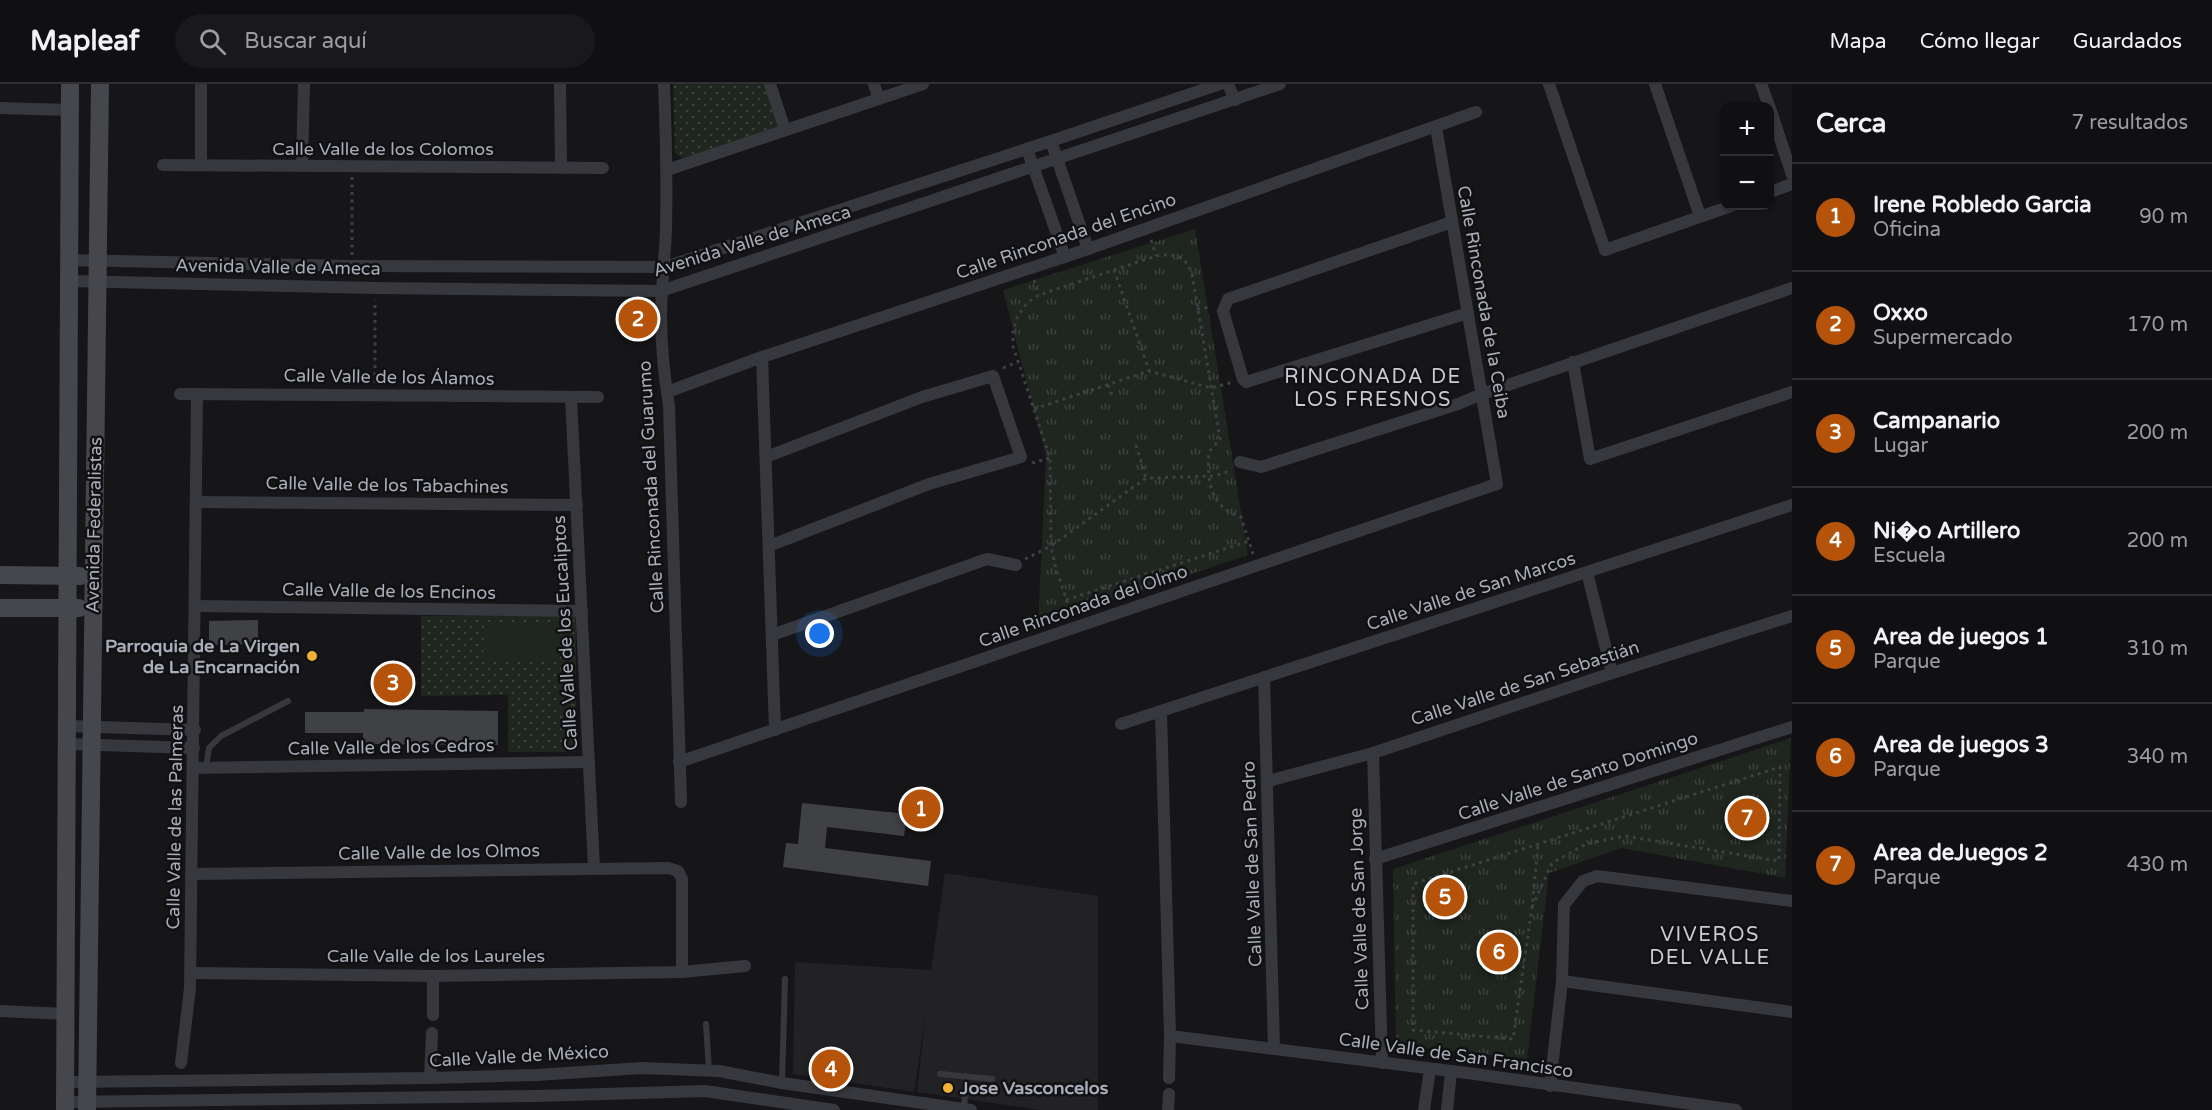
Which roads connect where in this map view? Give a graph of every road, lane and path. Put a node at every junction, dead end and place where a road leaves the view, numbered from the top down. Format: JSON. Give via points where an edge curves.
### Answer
{"nodes":[{"id":1,"x":70,"y":84,"type":"edge"},
{"id":2,"x":100,"y":84,"type":"edge"},
{"id":3,"x":201,"y":84,"type":"edge"},
{"id":4,"x":304,"y":84,"type":"edge"},
{"id":5,"x":560,"y":84,"type":"edge"},
{"id":6,"x":664,"y":84,"type":"edge"},
{"id":7,"x":770,"y":84,"type":"edge"},
{"id":8,"x":874,"y":84,"type":"edge"},
{"id":9,"x":923,"y":84,"type":"edge"},
{"id":10,"x":1220,"y":84,"type":"edge"},
{"id":11,"x":1228,"y":84,"type":"edge"},
{"id":12,"x":1548,"y":84,"type":"edge"},
{"id":13,"x":1655,"y":84,"type":"edge"},
{"id":14,"x":1761,"y":84,"type":"edge"},
{"id":15,"x":1274,"y":85,"type":"edge"},
{"id":16,"x":879,"y":99,"type":"junction"},
{"id":17,"x":1234,"y":100,"type":"junction"},
{"id":18,"x":1767,"y":102,"type":"edge"},
{"id":19,"x":0,"y":108,"type":"edge"},
{"id":20,"x":70,"y":110,"type":"junction"},
{"id":21,"x":1476,"y":112,"type":"dead end"},
{"id":22,"x":1774,"y":122,"type":"edge"},
{"id":23,"x":1436,"y":128,"type":"junction"},
{"id":24,"x":785,"y":130,"type":"junction"},
{"id":25,"x":1051,"y":141,"type":"junction"},
{"id":26,"x":1027,"y":149,"type":"junction"},
{"id":27,"x":1057,"y":160,"type":"junction"},
{"id":28,"x":164,"y":165,"type":"dead end"},
{"id":29,"x":201,"y":165,"type":"junction"},
{"id":30,"x":302,"y":166,"type":"junction"},
{"id":31,"x":352,"y":166,"type":"junction"},
{"id":32,"x":561,"y":168,"type":"junction"},
{"id":33,"x":603,"y":168,"type":"dead end"},
{"id":34,"x":1035,"y":168,"type":"junction"},
{"id":35,"x":667,"y":170,"type":"junction"},
{"id":36,"x":1792,"y":175,"type":"edge"},
{"id":37,"x":1792,"y":184,"type":"edge"},
{"id":38,"x":1774,"y":191,"type":"edge"},
{"id":39,"x":1720,"y":210,"type":"edge"},
{"id":40,"x":1700,"y":216,"type":"junction"},
{"id":41,"x":1452,"y":222,"type":"junction"},
{"id":42,"x":1088,"y":249,"type":"junction"},
{"id":43,"x":1065,"y":257,"type":"junction"},
{"id":44,"x":69,"y":260,"type":"junction"},
{"id":45,"x":98,"y":261,"type":"junction"},
{"id":46,"x":352,"y":266,"type":"junction"},
{"id":47,"x":665,"y":267,"type":"junction"},
{"id":48,"x":1114,"y":270,"type":"junction"},
{"id":49,"x":69,"y":281,"type":"junction"},
{"id":50,"x":98,"y":281,"type":"junction"},
{"id":51,"x":375,"y":288,"type":"junction"},
{"id":52,"x":1792,"y":288,"type":"edge"},
{"id":53,"x":662,"y":291,"type":"junction"},
{"id":54,"x":1468,"y":313,"type":"junction"},
{"id":55,"x":762,"y":357,"type":"junction"},
{"id":56,"x":1573,"y":363,"type":"junction"},
{"id":57,"x":1149,"y":371,"type":"junction"},
{"id":58,"x":1244,"y":379,"type":"junction"},
{"id":59,"x":1108,"y":385,"type":"junction"},
{"id":60,"x":1210,"y":388,"type":"junction"},
{"id":61,"x":667,"y":392,"type":"junction"},
{"id":62,"x":1792,"y":392,"type":"edge"},
{"id":63,"x":180,"y":394,"type":"dead end"},
{"id":64,"x":197,"y":394,"type":"junction"},
{"id":65,"x":375,"y":394,"type":"junction"},
{"id":66,"x":1482,"y":394,"type":"junction"},
{"id":67,"x":1112,"y":396,"type":"dead end"},
{"id":68,"x":572,"y":397,"type":"junction"},
{"id":69,"x":598,"y":397,"type":"dead end"},
{"id":70,"x":1034,"y":409,"type":"junction"},
{"id":71,"x":1136,"y":445,"type":"dead end"},
{"id":72,"x":765,"y":457,"type":"junction"},
{"id":73,"x":1021,"y":457,"type":"junction"},
{"id":74,"x":1050,"y":458,"type":"junction"},
{"id":75,"x":1240,"y":462,"type":"joint"},
{"id":76,"x":1210,"y":476,"type":"junction"},
{"id":77,"x":1146,"y":478,"type":"junction"},
{"id":78,"x":1497,"y":483,"type":"joint"},
{"id":79,"x":196,"y":502,"type":"junction"},
{"id":80,"x":577,"y":505,"type":"junction"},
{"id":81,"x":1792,"y":505,"type":"edge"},
{"id":82,"x":1249,"y":541,"type":"junction"},
{"id":83,"x":769,"y":546,"type":"junction"},
{"id":84,"x":1051,"y":546,"type":"junction"},
{"id":85,"x":1016,"y":565,"type":"joint"},
{"id":86,"x":1257,"y":566,"type":"junction"},
{"id":87,"x":1587,"y":572,"type":"junction"},
{"id":88,"x":0,"y":575,"type":"edge"},
{"id":89,"x":68,"y":576,"type":"junction"},
{"id":90,"x":94,"y":576,"type":"junction"},
{"id":91,"x":1066,"y":600,"type":"junction"},
{"id":92,"x":196,"y":606,"type":"junction"},
{"id":93,"x":0,"y":608,"type":"edge"},
{"id":94,"x":67,"y":608,"type":"junction"},
{"id":95,"x":93,"y":609,"type":"junction"},
{"id":96,"x":582,"y":611,"type":"junction"},
{"id":97,"x":1792,"y":616,"type":"edge"},
{"id":98,"x":1075,"y":628,"type":"junction"},
{"id":99,"x":772,"y":635,"type":"junction"},
{"id":100,"x":1612,"y":673,"type":"junction"},
{"id":101,"x":1264,"y":677,"type":"junction"},
{"id":102,"x":288,"y":701,"type":"dead end"},
{"id":103,"x":1161,"y":712,"type":"junction"},
{"id":104,"x":1121,"y":724,"type":"dead end"},
{"id":105,"x":1792,"y":727,"type":"edge"},
{"id":106,"x":195,"y":730,"type":"junction"},
{"id":107,"x":775,"y":730,"type":"junction"},
{"id":108,"x":67,"y":735,"type":"junction"},
{"id":109,"x":92,"y":736,"type":"junction"},
{"id":110,"x":194,"y":748,"type":"junction"},
{"id":111,"x":1373,"y":753,"type":"junction"},
{"id":112,"x":589,"y":762,"type":"junction"},
{"id":113,"x":679,"y":762,"type":"junction"},
{"id":114,"x":200,"y":767,"type":"junction"},
{"id":115,"x":1268,"y":781,"type":"junction"},
{"id":116,"x":681,"y":802,"type":"dead end"},
{"id":117,"x":1538,"y":845,"type":"dead end"},
{"id":118,"x":1375,"y":859,"type":"junction"},
{"id":119,"x":594,"y":868,"type":"junction"},
{"id":120,"x":191,"y":874,"type":"junction"},
{"id":121,"x":1792,"y":901,"type":"edge"},
{"id":122,"x":1532,"y":907,"type":"dead end"},
{"id":123,"x":745,"y":966,"type":"dead end"},
{"id":124,"x":682,"y":972,"type":"junction"},
{"id":125,"x":191,"y":973,"type":"junction"},
{"id":126,"x":433,"y":976,"type":"junction"},
{"id":127,"x":785,"y":979,"type":"dead end"},
{"id":128,"x":1562,"y":981,"type":"junction"},
{"id":129,"x":0,"y":1011,"type":"edge"},
{"id":130,"x":1792,"y":1012,"type":"edge"},
{"id":131,"x":66,"y":1014,"type":"junction"},
{"id":132,"x":433,"y":1015,"type":"dead end"},
{"id":133,"x":706,"y":1024,"type":"dead end"},
{"id":134,"x":432,"y":1033,"type":"dead end"},
{"id":135,"x":1170,"y":1036,"type":"junction"},
{"id":136,"x":1275,"y":1049,"type":"junction"},
{"id":137,"x":181,"y":1063,"type":"dead end"},
{"id":138,"x":1382,"y":1064,"type":"junction"},
{"id":139,"x":1430,"y":1069,"type":"junction"},
{"id":140,"x":709,"y":1071,"type":"junction"},
{"id":141,"x":1451,"y":1072,"type":"junction"},
{"id":142,"x":940,"y":1074,"type":"dead end"},
{"id":143,"x":537,"y":1075,"type":"junction"},
{"id":144,"x":966,"y":1076,"type":"junction"},
{"id":145,"x":430,"y":1078,"type":"junction"},
{"id":146,"x":1169,"y":1078,"type":"dead end"},
{"id":147,"x":993,"y":1079,"type":"dead end"},
{"id":148,"x":65,"y":1082,"type":"junction"},
{"id":149,"x":87,"y":1082,"type":"junction"},
{"id":150,"x":782,"y":1083,"type":"junction"},
{"id":151,"x":1550,"y":1086,"type":"junction"},
{"id":152,"x":1169,"y":1094,"type":"dead end"},
{"id":153,"x":537,"y":1096,"type":"junction"},
{"id":154,"x":65,"y":1106,"type":"edge"},
{"id":155,"x":87,"y":1106,"type":"edge"},
{"id":156,"x":967,"y":1109,"type":"edge"},
{"id":157,"x":834,"y":1110,"type":"edge"},
{"id":158,"x":1168,"y":1110,"type":"edge"},
{"id":159,"x":1424,"y":1110,"type":"edge"},
{"id":160,"x":1447,"y":1110,"type":"edge"},
{"id":161,"x":1736,"y":1110,"type":"edge"}],
"edges":[{"from":1,"to":20,"type":"street","name":"Avenida Federalistas"},
{"from":2,"to":45,"type":"street","name":"Avenida Federalistas"},
{"from":3,"to":29,"type":"street"},
{"from":4,"to":30,"type":"street"},
{"from":5,"to":32,"type":"street"},
{"from":6,"to":35,"type":"street","name":"Calle Rinconada del Guarumo"},
{"from":7,"to":24,"type":"street"},
{"from":8,"to":16,"type":"street"},
{"from":9,"to":16,"type":"street"},
{"from":10,"to":25,"type":"street","name":"Avenida Valle de Ameca"},
{"from":11,"to":17,"type":"street"},
{"from":12,"to":40,"type":"street","via":[[1605,250]]},
{"from":13,"to":40,"type":"street"},
{"from":14,"to":18,"type":"street"},
{"from":15,"to":17,"type":"street","name":"Avenida Valle de Ameca"},
{"from":16,"to":24,"type":"street"},
{"from":17,"to":27,"type":"street","name":"Avenida Valle de Ameca"},
{"from":19,"to":20,"type":"street"},
{"from":20,"to":44,"type":"street","name":"Avenida Federalistas"},
{"from":21,"to":23,"type":"street","name":"Calle Rinconada del Encino"},
{"from":22,"to":36,"type":"street"},
{"from":23,"to":41,"type":"street","name":"Calle Rinconada de la Ceiba"},
{"from":23,"to":42,"type":"street","name":"Calle Rinconada del Encino"},
{"from":24,"to":35,"type":"street"},
{"from":25,"to":26,"type":"street","name":"Avenida Valle de Ameca"},
{"from":25,"to":27,"type":"street"},
{"from":26,"to":34,"type":"street"},
{"from":26,"to":47,"type":"street","name":"Avenida Valle de Ameca"},
{"from":27,"to":34,"type":"street","name":"Avenida Valle de Ameca"},
{"from":27,"to":42,"type":"street"},
{"from":28,"to":29,"type":"street","name":"Calle Valle de los Colomos"},
{"from":29,"to":30,"type":"street","name":"Calle Valle de los Colomos"},
{"from":30,"to":31,"type":"street","name":"Calle Valle de los Colomos"},
{"from":31,"to":32,"type":"street","name":"Calle Valle de los Colomos"},
{"from":31,"to":46,"type":"path"},
{"from":32,"to":33,"type":"street","name":"Calle Valle de los Colomos"},
{"from":34,"to":43,"type":"street"},
{"from":34,"to":53,"type":"street","name":"Avenida Valle de Ameca"},
{"from":35,"to":47,"type":"street","name":"Calle Rinconada del Guarumo"},
{"from":37,"to":38,"type":"street"},
{"from":39,"to":40,"type":"street"},
{"from":41,"to":54,"type":"street","name":"Calle Rinconada de la Ceiba"},
{"from":41,"to":58,"type":"street","via":[[1228,299],[1223,311]]},
{"from":42,"to":43,"type":"street","name":"Calle Rinconada del Encino"},
{"from":43,"to":55,"type":"street","name":"Calle Rinconada del Encino"},
{"from":44,"to":45,"type":"street","name":"Avenida Valle de Ameca"},
{"from":44,"to":49,"type":"street","name":"Avenida Federalistas"},
{"from":45,"to":46,"type":"street","name":"Avenida Valle de Ameca"},
{"from":45,"to":50,"type":"street","name":"Avenida Federalistas"},
{"from":46,"to":47,"type":"street","name":"Avenida Valle de Ameca"},
{"from":47,"to":53,"type":"street","name":"Calle Rinconada del Guarumo"},
{"from":48,"to":57,"type":"path"},
{"from":48,"to":60,"type":"path","via":[[1168,254],[1188,262]]},
{"from":48,"to":70,"type":"path","via":[[1039,295],[1018,315],[1012,346]]},
{"from":49,"to":50,"type":"street","name":"Avenida Valle de Ameca"},
{"from":49,"to":89,"type":"street","name":"Avenida Federalistas"},
{"from":50,"to":51,"type":"street","name":"Avenida Valle de Ameca"},
{"from":50,"to":90,"type":"street","name":"Avenida Federalistas"},
{"from":51,"to":53,"type":"street","name":"Avenida Valle de Ameca"},
{"from":51,"to":65,"type":"path"},
{"from":52,"to":56,"type":"street"},
{"from":53,"to":61,"type":"street","name":"Calle Rinconada del Guarumo"},
{"from":54,"to":58,"type":"street","via":[[1251,382]]},
{"from":54,"to":66,"type":"street","name":"Calle Rinconada de la Ceiba"},
{"from":55,"to":61,"type":"street","name":"Calle Rinconada del Encino"},
{"from":55,"to":72,"type":"street"},
{"from":56,"to":62,"type":"street","via":[[1590,459]]},
{"from":56,"to":66,"type":"street"},
{"from":57,"to":59,"type":"path"},
{"from":57,"to":60,"type":"path"},
{"from":58,"to":60,"type":"path"},
{"from":59,"to":67,"type":"path"},
{"from":59,"to":70,"type":"path"},
{"from":60,"to":76,"type":"path","via":[[1220,439],[1209,452]]},
{"from":61,"to":113,"type":"street","name":"Calle Rinconada del Guarumo"},
{"from":63,"to":64,"type":"street","name":"Calle Valle de los Álamos"},
{"from":64,"to":65,"type":"street","name":"Calle Valle de los Álamos"},
{"from":64,"to":79,"type":"street","name":"Calle Valle de las Palmeras"},
{"from":65,"to":68,"type":"street","name":"Calle Valle de los Álamos"},
{"from":66,"to":75,"type":"street","via":[[1261,467]]},
{"from":66,"to":78,"type":"street","name":"Calle Rinconada de la Ceiba"},
{"from":68,"to":69,"type":"street","name":"Calle Valle de los Álamos"},
{"from":68,"to":80,"type":"street","name":"Calle Valle de los Eucaliptos"},
{"from":70,"to":74,"type":"path"},
{"from":71,"to":77,"type":"path"},
{"from":72,"to":73,"type":"street","via":[[922,397],[993,376]]},
{"from":72,"to":83,"type":"street"},
{"from":73,"to":74,"type":"path","via":[[1032,463]]},
{"from":73,"to":83,"type":"street","via":[[929,484]]},
{"from":74,"to":84,"type":"path"},
{"from":75,"to":76,"type":"path","via":[[1229,471]]},
{"from":76,"to":77,"type":"path"},
{"from":76,"to":82,"type":"path","via":[[1218,504],[1241,517]]},
{"from":77,"to":84,"type":"path"},
{"from":78,"to":86,"type":"street","name":"Calle Rinconada del Olmo"},
{"from":79,"to":80,"type":"street","name":"Calle Valle de los Tabachines"},
{"from":79,"to":92,"type":"street","name":"Calle Valle de las Palmeras"},
{"from":80,"to":96,"type":"street","name":"Calle Valle de los Eucaliptos"},
{"from":81,"to":87,"type":"street","name":"Calle Valle de San Marcos"},
{"from":82,"to":86,"type":"path"},
{"from":82,"to":91,"type":"path"},
{"from":83,"to":99,"type":"street"},
{"from":84,"to":85,"type":"path"},
{"from":84,"to":91,"type":"path"},
{"from":85,"to":99,"type":"street","via":[[987,559]]},
{"from":86,"to":98,"type":"street","name":"Calle Rinconada del Olmo"},
{"from":87,"to":100,"type":"street"},
{"from":87,"to":101,"type":"street","name":"Calle Valle de San Marcos"},
{"from":88,"to":89,"type":"street"},
{"from":89,"to":90,"type":"street"},
{"from":89,"to":94,"type":"street","name":"Avenida Federalistas"},
{"from":90,"to":95,"type":"street","name":"Avenida Federalistas"},
{"from":91,"to":98,"type":"path"},
{"from":92,"to":96,"type":"street","name":"Calle Valle de los Encinos"},
{"from":92,"to":106,"type":"street","name":"Calle Valle de las Palmeras"},
{"from":93,"to":94,"type":"street"},
{"from":94,"to":95,"type":"street"},
{"from":94,"to":108,"type":"street","name":"Avenida Federalistas"},
{"from":95,"to":109,"type":"street","name":"Avenida Federalistas"},
{"from":96,"to":112,"type":"street","name":"Calle Valle de los Eucaliptos"},
{"from":97,"to":100,"type":"street","name":"Calle Valle de San Sebastián"},
{"from":98,"to":107,"type":"street","name":"Calle Rinconada del Olmo"},
{"from":99,"to":107,"type":"street"},
{"from":100,"to":111,"type":"street","name":"Calle Valle de San Sebastián"},
{"from":101,"to":103,"type":"street","name":"Calle Valle de San Marcos"},
{"from":101,"to":115,"type":"street","name":"Calle Valle de San Pedro"},
{"from":102,"to":114,"type":"lane","via":[[221,736],[209,748]]},
{"from":103,"to":104,"type":"street","name":"Calle Valle de San Marcos"},
{"from":103,"to":135,"type":"street"},
{"from":105,"to":118,"type":"street","name":"Calle Valle de Santo Domingo"},
{"from":106,"to":109,"type":"street"},
{"from":106,"to":110,"type":"street","name":"Calle Valle de las Palmeras"},
{"from":107,"to":113,"type":"street","name":"Calle Rinconada del Olmo"},
{"from":108,"to":109,"type":"street"},
{"from":108,"to":109,"type":"street"},
{"from":108,"to":131,"type":"street","name":"Avenida Federalistas"},
{"from":109,"to":110,"type":"street"},
{"from":109,"to":149,"type":"street","name":"Avenida Federalistas"},
{"from":110,"to":114,"type":"street","name":"Calle Valle de las Palmeras"},
{"from":111,"to":115,"type":"street","name":"Calle Valle de San Sebastián"},
{"from":111,"to":118,"type":"street","name":"Calle Valle de San Jorge"},
{"from":112,"to":114,"type":"street","name":"Calle Valle de los Cedros"},
{"from":112,"to":119,"type":"street","name":"Calle Valle de los Eucaliptos"},
{"from":113,"to":116,"type":"street","name":"Calle Rinconada del Guarumo"},
{"from":114,"to":120,"type":"street","name":"Calle Valle de las Palmeras"},
{"from":115,"to":136,"type":"street","name":"Calle Valle de San Pedro"},
{"from":117,"to":122,"type":"path"},
{"from":118,"to":138,"type":"street","name":"Calle Valle de San Jorge"},
{"from":119,"to":120,"type":"street","name":"Calle Valle de los Olmos"},
{"from":119,"to":124,"type":"street","name":"Calle Valle de los Olmos","via":[[678,870],[682,879]]},
{"from":120,"to":125,"type":"street","name":"Calle Valle de las Palmeras"},
{"from":121,"to":128,"type":"street","via":[[1597,876],[1583,881],[1564,905]]},
{"from":123,"to":124,"type":"street","name":"Calle Valle de los Laureles"},
{"from":124,"to":126,"type":"street","name":"Calle Valle de los Laureles"},
{"from":125,"to":126,"type":"street","name":"Calle Valle de los Laureles"},
{"from":125,"to":137,"type":"street","name":"Calle Valle de las Palmeras"},
{"from":126,"to":132,"type":"street"},
{"from":127,"to":150,"type":"lane"},
{"from":128,"to":130,"type":"street"},
{"from":128,"to":151,"type":"street"},
{"from":129,"to":131,"type":"street"},
{"from":131,"to":148,"type":"street","name":"Avenida Federalistas"},
{"from":133,"to":140,"type":"lane"},
{"from":134,"to":145,"type":"street"},
{"from":135,"to":136,"type":"street","name":"Calle Valle de San Francisco"},
{"from":135,"to":146,"type":"street"},
{"from":136,"to":138,"type":"street","name":"Calle Valle de San Francisco"},
{"from":138,"to":139,"type":"street","name":"Calle Valle de San Francisco"},
{"from":139,"to":141,"type":"street","name":"Calle Valle de San Francisco"},
{"from":139,"to":159,"type":"street"},
{"from":140,"to":143,"type":"street","name":"Calle Valle de México","via":[[642,1068]]},
{"from":140,"to":150,"type":"street","name":"Calle Valle de México"},
{"from":141,"to":151,"type":"street","name":"Calle Valle de San Francisco"},
{"from":141,"to":160,"type":"street"},
{"from":142,"to":144,"type":"lane"},
{"from":143,"to":145,"type":"street","name":"Calle Valle de México"},
{"from":143,"to":153,"type":"street"},
{"from":144,"to":147,"type":"lane"},
{"from":144,"to":156,"type":"lane"},
{"from":145,"to":149,"type":"street","name":"Calle Valle de México"},
{"from":148,"to":149,"type":"street","name":"Calle Valle de México"},
{"from":148,"to":154,"type":"street","name":"Avenida Federalistas"},
{"from":149,"to":155,"type":"street","name":"Avenida Federalistas"},
{"from":150,"to":156,"type":"street","name":"Calle Valle de México"},
{"from":151,"to":161,"type":"street","name":"Calle Valle de San Francisco"},
{"from":152,"to":158,"type":"street"},
{"from":153,"to":155,"type":"street","name":"Calle Valle de México"},
{"from":153,"to":157,"type":"street","name":"Calle Valle de México","via":[[705,1092]]},
{"from":154,"to":155,"type":"street","name":"Calle Valle de México"}]}
